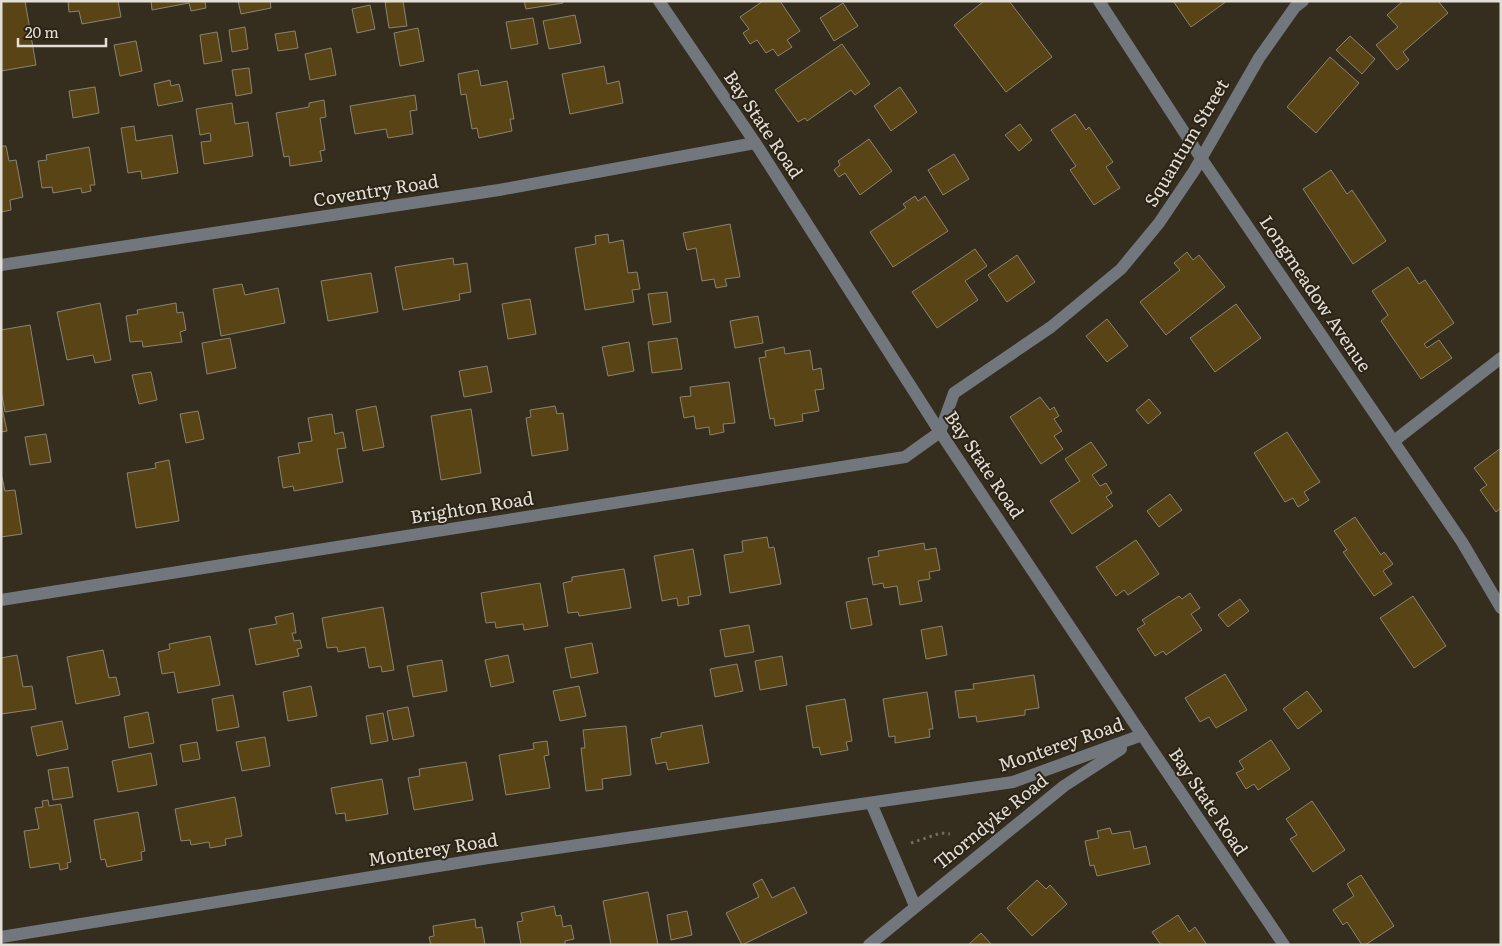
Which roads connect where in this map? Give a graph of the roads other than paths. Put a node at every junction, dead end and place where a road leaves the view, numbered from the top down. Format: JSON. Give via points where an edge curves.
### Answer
{"nodes":[{"id":1,"x":659,"y":1,"type":"edge"},
{"id":2,"x":1099,"y":1,"type":"edge"},
{"id":3,"x":1303,"y":1,"type":"edge"},
{"id":4,"x":755,"y":143,"type":"junction"},
{"id":5,"x":1201,"y":158,"type":"junction"},
{"id":6,"x":1,"y":265,"type":"edge"},
{"id":7,"x":1501,"y":358,"type":"edge"},
{"id":8,"x":940,"y":432,"type":"junction"},
{"id":9,"x":1394,"y":441,"type":"junction"},
{"id":10,"x":1,"y":600,"type":"edge"},
{"id":11,"x":1501,"y":608,"type":"edge"},
{"id":12,"x":1142,"y":735,"type":"junction"},
{"id":13,"x":871,"y":803,"type":"junction"},
{"id":14,"x":915,"y":906,"type":"junction"},
{"id":15,"x":1,"y":937,"type":"edge"},
{"id":16,"x":869,"y":945,"type":"edge"},
{"id":17,"x":1284,"y":945,"type":"edge"}],
"edges":[{"from":1,"to":4,"type":"street","name":"Bay State Road"},
{"from":2,"to":5,"type":"street","name":"Longmeadow Avenue"},
{"from":3,"to":5,"type":"street","name":"Squantum Street","via":[[1295,7],[1259,58]]},
{"from":4,"to":6,"type":"street","name":"Coventry Road","via":[[500,190]]},
{"from":4,"to":8,"type":"street","name":"Bay State Road"},
{"from":5,"to":8,"type":"street","name":"Squantum Street","via":[[1159,222],[1121,268],[1051,327],[954,393]]},
{"from":5,"to":9,"type":"street","name":"Longmeadow Avenue"},
{"from":7,"to":9,"type":"street"},
{"from":8,"to":10,"type":"street","name":"Brighton Road","via":[[905,457]]},
{"from":8,"to":12,"type":"street","name":"Bay State Road"},
{"from":9,"to":11,"type":"street","name":"Longmeadow Avenue","via":[[1462,542]]},
{"from":12,"to":13,"type":"street","name":"Monterey Road","via":[[1013,782]]},
{"from":12,"to":14,"type":"street","name":"Thorndyke Road","via":[[1064,786]]},
{"from":12,"to":17,"type":"street","name":"Bay State Road"},
{"from":13,"to":14,"type":"street"},
{"from":13,"to":15,"type":"street","name":"Monterey Road","via":[[488,858]]},
{"from":14,"to":16,"type":"street","name":"Thorndyke Road"}]}
